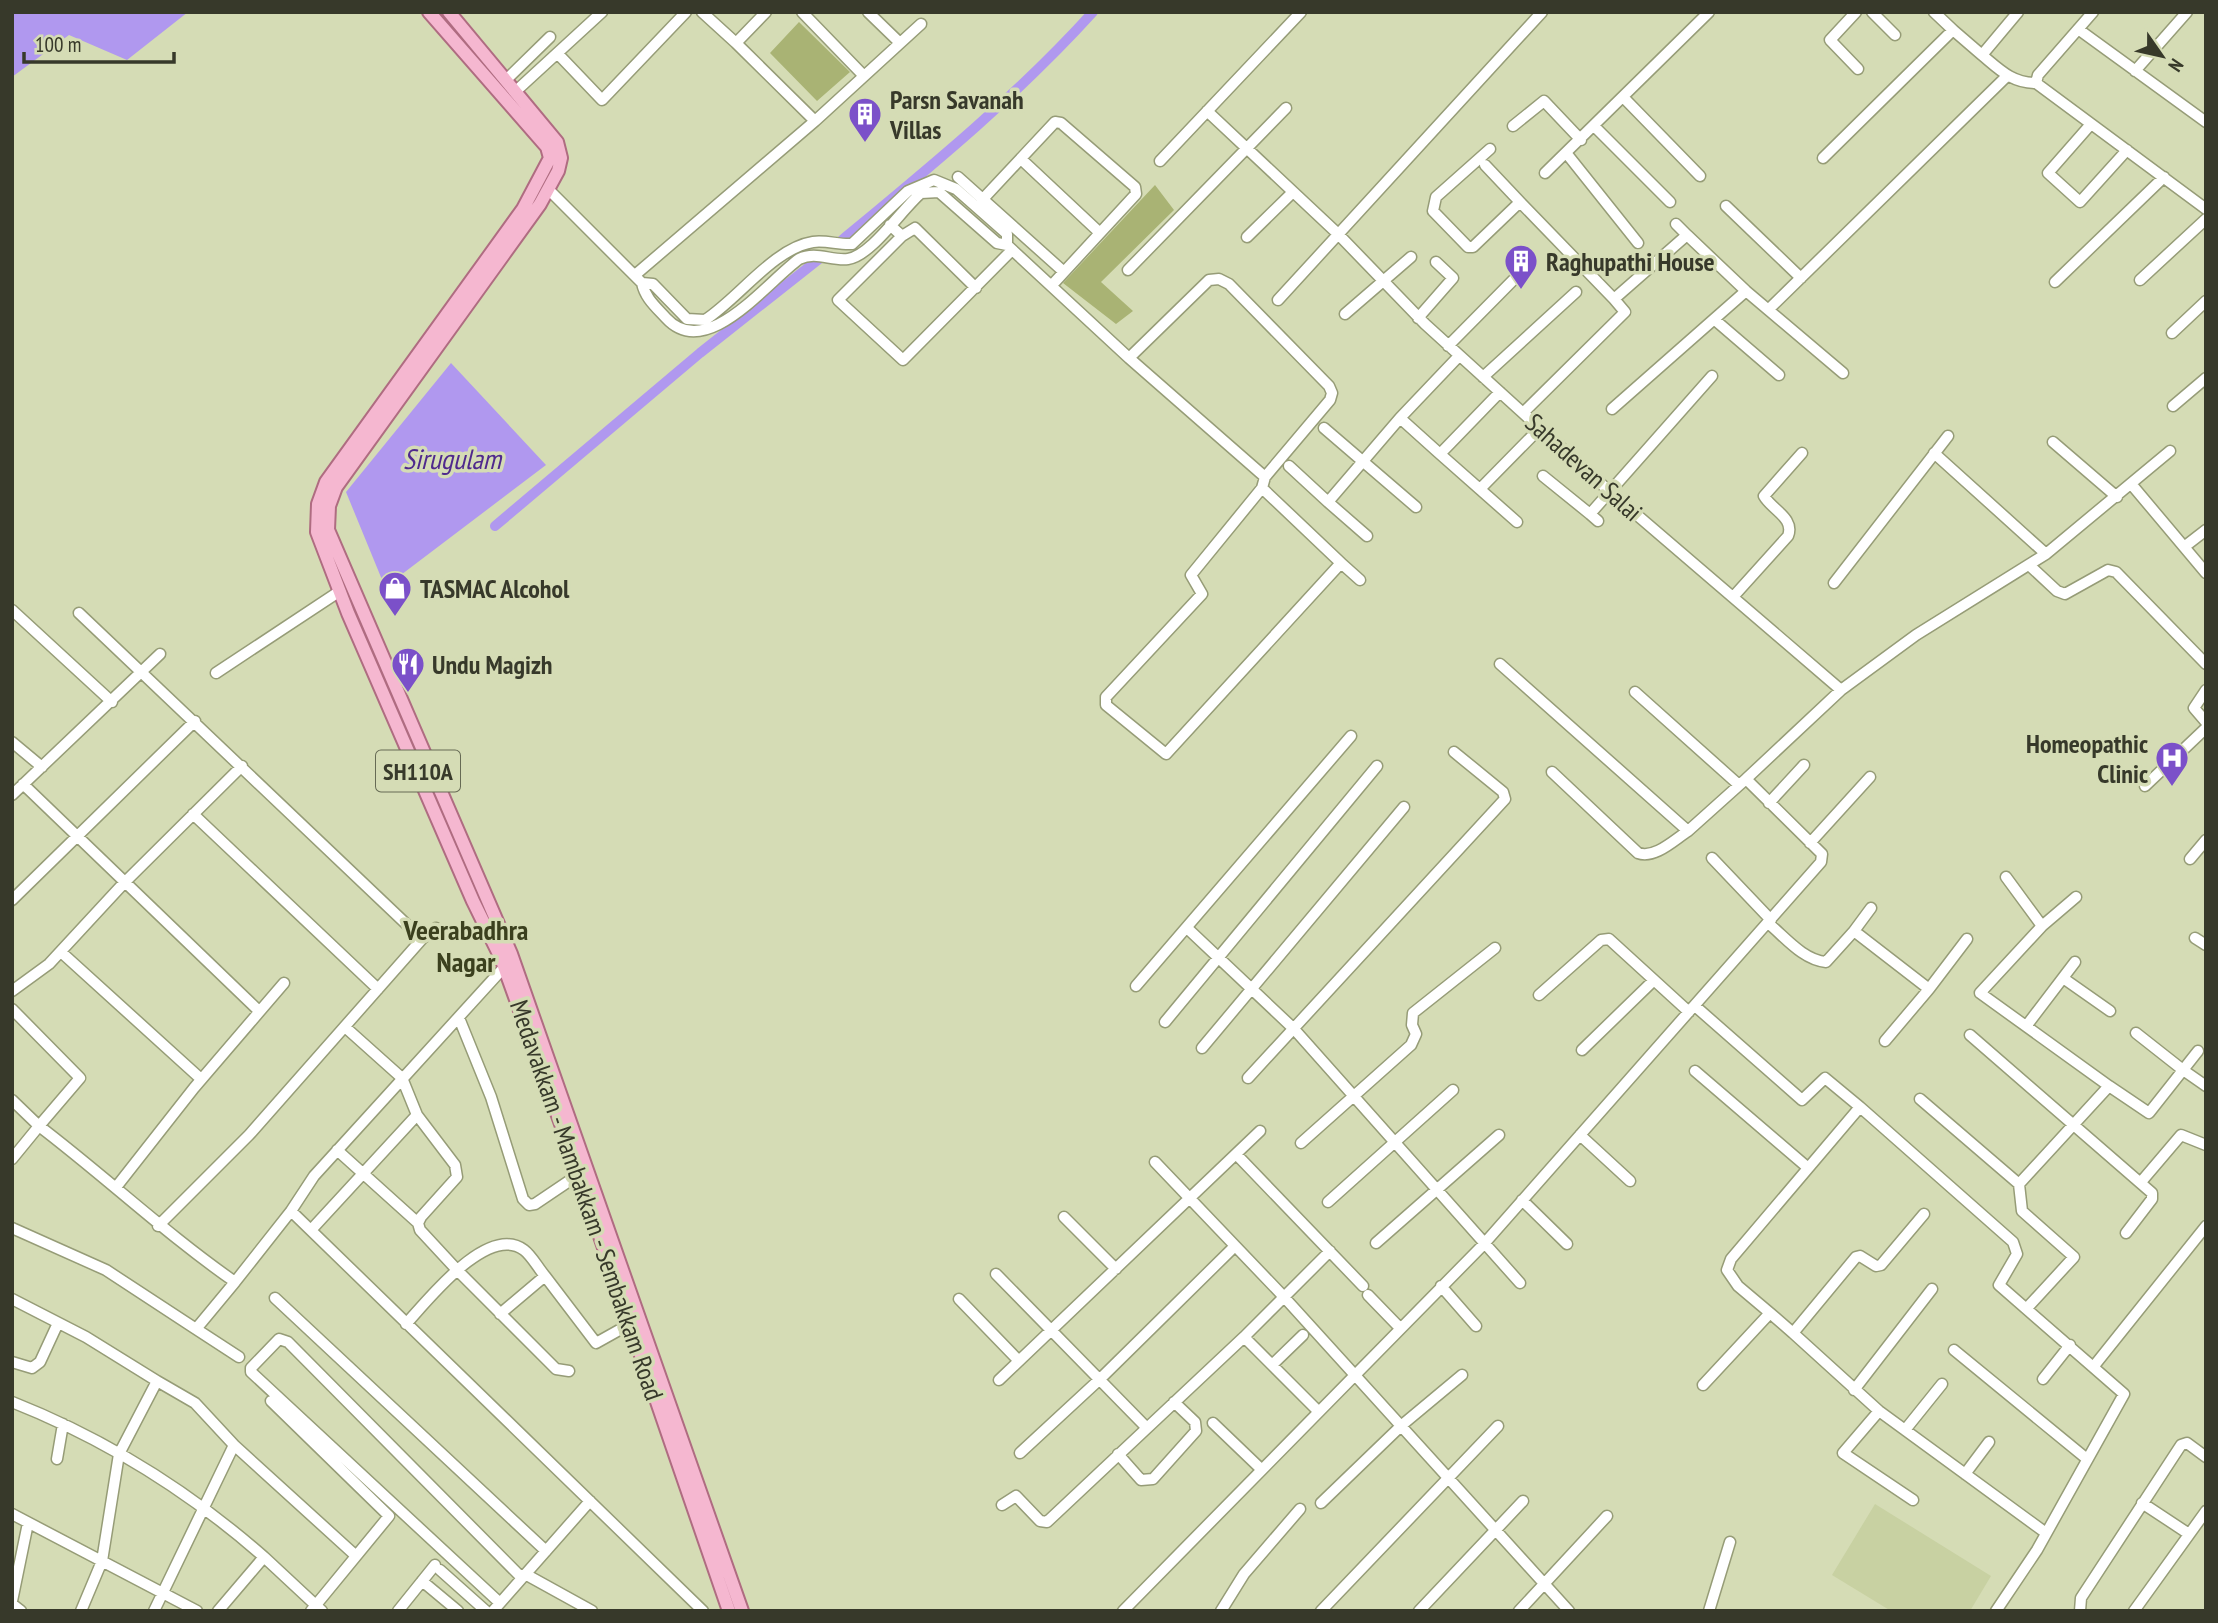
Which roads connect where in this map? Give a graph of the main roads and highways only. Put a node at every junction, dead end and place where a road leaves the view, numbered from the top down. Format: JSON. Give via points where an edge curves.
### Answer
{"nodes":[{"id":1,"x":429,"y":12,"type":"edge"},
{"id":2,"x":449,"y":12,"type":"edge"},
{"id":3,"x":509,"y":963,"type":"junction"},
{"id":4,"x":574,"y":1143,"type":"junction"},
{"id":5,"x":729,"y":1611,"type":"edge"},
{"id":6,"x":741,"y":1611,"type":"edge"}],
"edges":[{"from":1,"to":3,"type":"main road","name":"Medavakkam - Mambakkam - Sembakkam Road","number":"SH110A","via":[[547,147],[550,158],[523,209],[326,482],[318,504],[317,532]]},
{"from":2,"to":3,"type":"main road","name":"Medavakkam - Mambakkam - Sembakkam Road","number":"SH110A","via":[[557,142],[561,158],[548,189],[336,487],[328,530]]},
{"from":3,"to":4,"type":"main road","name":"Medavakkam - Mambakkam - Sembakkam Road","number":"SH110A"},
{"from":4,"to":5,"type":"main road","name":"Medavakkam - Mambakkam - Sembakkam Road","number":"SH110A","via":[[578,1174]]},
{"from":4,"to":6,"type":"main road","name":"Medavakkam - Mambakkam - Sembakkam Road","number":"SH110A"}]}
